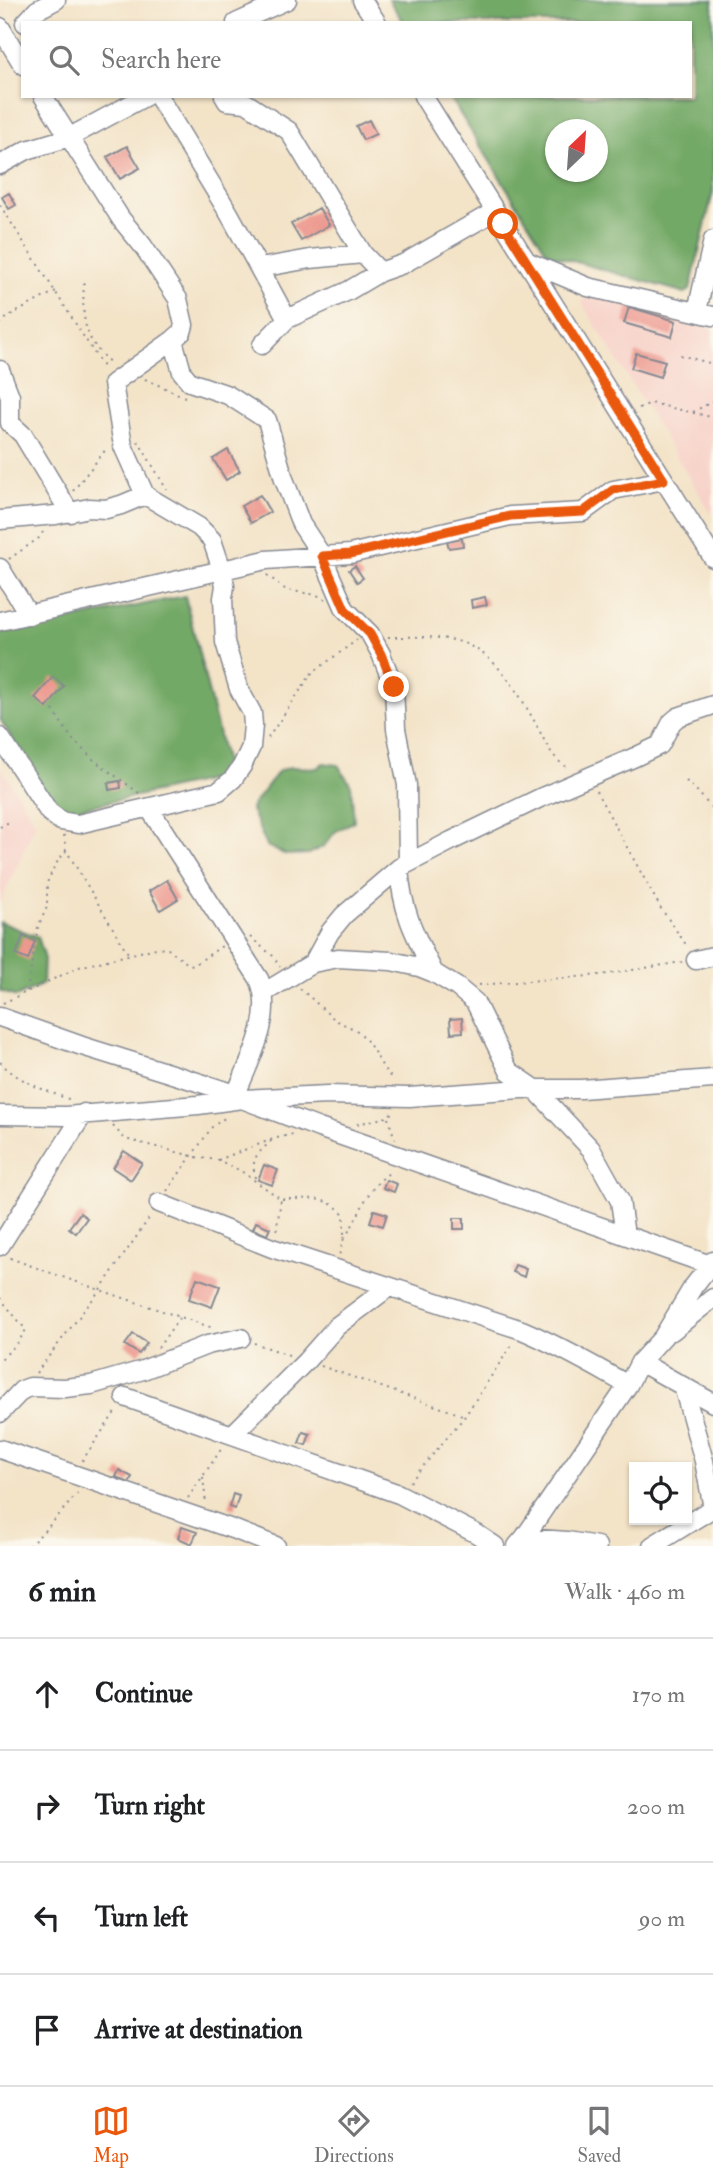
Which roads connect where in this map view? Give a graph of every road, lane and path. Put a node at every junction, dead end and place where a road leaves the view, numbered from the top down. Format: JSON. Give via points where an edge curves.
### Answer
{"nodes":[{"id":1,"x":56,"y":0,"type":"edge"},
{"id":2,"x":287,"y":0,"type":"edge"},
{"id":3,"x":362,"y":0,"type":"edge"},
{"id":4,"x":27,"y":21,"type":"edge"},
{"id":5,"x":240,"y":21,"type":"edge"},
{"id":6,"x":376,"y":21,"type":"edge"},
{"id":7,"x":21,"y":26,"type":"edge"},
{"id":8,"x":3,"y":38,"type":"edge"},
{"id":9,"x":21,"y":62,"type":"edge"},
{"id":10,"x":44,"y":98,"type":"edge"},
{"id":11,"x":142,"y":98,"type":"edge"},
{"id":12,"x":159,"y":98,"type":"edge"},
{"id":13,"x":225,"y":98,"type":"edge"},
{"id":14,"x":424,"y":98,"type":"edge"},
{"id":15,"x":70,"y":137,"type":"junction"},
{"id":16,"x":0,"y":165,"type":"edge"},
{"id":17,"x":495,"y":211,"type":"junction"},
{"id":18,"x":713,"y":240,"type":"edge"},
{"id":19,"x":363,"y":254,"type":"junction"},
{"id":20,"x":526,"y":261,"type":"junction"},
{"id":21,"x":260,"y":268,"type":"junction"},
{"id":22,"x":380,"y":272,"type":"junction"},
{"id":23,"x":56,"y":291,"type":"dead end"},
{"id":24,"x":705,"y":314,"type":"edge"},
{"id":25,"x":287,"y":318,"type":"junction"},
{"id":26,"x":0,"y":324,"type":"edge"},
{"id":27,"x":173,"y":340,"type":"junction"},
{"id":28,"x":262,"y":345,"type":"dead end"},
{"id":29,"x":680,"y":355,"type":"dead end"},
{"id":30,"x":713,"y":364,"type":"edge"},
{"id":31,"x":0,"y":370,"type":"edge"},
{"id":32,"x":713,"y":401,"type":"edge"},
{"id":33,"x":639,"y":408,"type":"dead end"},
{"id":34,"x":693,"y":412,"type":"junction"},
{"id":35,"x":713,"y":419,"type":"edge"},
{"id":36,"x":664,"y":480,"type":"junction"},
{"id":37,"x":145,"y":495,"type":"junction"},
{"id":38,"x":70,"y":513,"type":"junction"},
{"id":39,"x":0,"y":520,"type":"edge"},
{"id":40,"x":322,"y":556,"type":"junction"},
{"id":41,"x":713,"y":558,"type":"edge"},
{"id":42,"x":253,"y":563,"type":"junction"},
{"id":43,"x":0,"y":568,"type":"edge"},
{"id":44,"x":222,"y":570,"type":"junction"},
{"id":45,"x":324,"y":598,"type":"dead end"},
{"id":46,"x":29,"y":615,"type":"junction"},
{"id":47,"x":0,"y":621,"type":"edge"},
{"id":48,"x":369,"y":633,"type":"junction"},
{"id":49,"x":713,"y":697,"type":"edge"},
{"id":50,"x":713,"y":705,"type":"edge"},
{"id":51,"x":53,"y":710,"type":"dead end"},
{"id":52,"x":694,"y":711,"type":"junction"},
{"id":53,"x":0,"y":737,"type":"edge"},
{"id":54,"x":267,"y":739,"type":"dead end"},
{"id":55,"x":588,"y":778,"type":"junction"},
{"id":56,"x":686,"y":781,"type":"dead end"},
{"id":57,"x":149,"y":808,"type":"junction"},
{"id":58,"x":713,"y":810,"type":"edge"},
{"id":59,"x":61,"y":821,"type":"junction"},
{"id":60,"x":9,"y":822,"type":"dead end"},
{"id":61,"x":0,"y":827,"type":"edge"},
{"id":62,"x":66,"y":850,"type":"junction"},
{"id":63,"x":403,"y":866,"type":"junction"},
{"id":64,"x":233,"y":939,"type":"junction"},
{"id":65,"x":129,"y":955,"type":"junction"},
{"id":66,"x":704,"y":958,"type":"edge"},
{"id":67,"x":313,"y":963,"type":"junction"},
{"id":68,"x":434,"y":973,"type":"junction"},
{"id":69,"x":287,"y":979,"type":"junction"},
{"id":70,"x":457,"y":987,"type":"junction"},
{"id":71,"x":27,"y":991,"type":"junction"},
{"id":72,"x":265,"y":992,"type":"junction"},
{"id":73,"x":0,"y":1005,"type":"edge"},
{"id":74,"x":0,"y":1017,"type":"edge"},
{"id":75,"x":0,"y":1062,"type":"edge"},
{"id":76,"x":713,"y":1079,"type":"edge"},
{"id":77,"x":394,"y":1080,"type":"dead end"},
{"id":78,"x":534,"y":1088,"type":"junction"},
{"id":79,"x":237,"y":1102,"type":"junction"},
{"id":80,"x":87,"y":1109,"type":"junction"},
{"id":81,"x":0,"y":1115,"type":"edge"},
{"id":82,"x":387,"y":1117,"type":"dead end"},
{"id":83,"x":273,"y":1139,"type":"dead end"},
{"id":84,"x":397,"y":1155,"type":"junction"},
{"id":85,"x":190,"y":1156,"type":"junction"},
{"id":86,"x":255,"y":1180,"type":"junction"},
{"id":87,"x":281,"y":1199,"type":"junction"},
{"id":88,"x":159,"y":1203,"type":"junction"},
{"id":89,"x":625,"y":1235,"type":"junction"},
{"id":90,"x":344,"y":1238,"type":"junction"},
{"id":91,"x":0,"y":1246,"type":"edge"},
{"id":92,"x":272,"y":1248,"type":"junction"},
{"id":93,"x":712,"y":1264,"type":"edge"},
{"id":94,"x":330,"y":1268,"type":"junction"},
{"id":95,"x":389,"y":1287,"type":"junction"},
{"id":96,"x":0,"y":1298,"type":"edge"},
{"id":97,"x":713,"y":1298,"type":"edge"},
{"id":98,"x":522,"y":1331,"type":"junction"},
{"id":99,"x":241,"y":1338,"type":"dead end"},
{"id":100,"x":663,"y":1338,"type":"junction"},
{"id":101,"x":0,"y":1360,"type":"edge"},
{"id":102,"x":640,"y":1362,"type":"junction"},
{"id":103,"x":628,"y":1385,"type":"junction"},
{"id":104,"x":683,"y":1386,"type":"junction"},
{"id":105,"x":22,"y":1390,"type":"junction"},
{"id":106,"x":125,"y":1397,"type":"dead end"},
{"id":107,"x":713,"y":1403,"type":"edge"},
{"id":108,"x":0,"y":1413,"type":"edge"},
{"id":109,"x":232,"y":1435,"type":"junction"},
{"id":110,"x":0,"y":1449,"type":"edge"},
{"id":111,"x":92,"y":1480,"type":"junction"},
{"id":112,"x":399,"y":1494,"type":"junction"},
{"id":113,"x":713,"y":1508,"type":"edge"},
{"id":114,"x":181,"y":1511,"type":"junction"},
{"id":115,"x":520,"y":1542,"type":"edge"},
{"id":116,"x":29,"y":1546,"type":"edge"},
{"id":117,"x":276,"y":1546,"type":"edge"},
{"id":118,"x":495,"y":1546,"type":"edge"},
{"id":119,"x":597,"y":1546,"type":"edge"},
{"id":120,"x":653,"y":1546,"type":"edge"}],
"edges":[{"from":1,"to":4,"type":"street"},
{"from":2,"to":5,"type":"street"},
{"from":3,"to":6,"type":"street"},
{"from":7,"to":8,"type":"street"},
{"from":8,"to":9,"type":"street"},
{"from":10,"to":15,"type":"street"},
{"from":11,"to":15,"type":"street"},
{"from":12,"to":21,"type":"street"},
{"from":13,"to":19,"type":"street","via":[[246,103],[289,131]]},
{"from":14,"to":17,"type":"street"},
{"from":15,"to":16,"type":"street","via":[[27,150]]},
{"from":15,"to":27,"type":"street","via":[[178,299],[184,325]]},
{"from":17,"to":20,"type":"street"},
{"from":17,"to":22,"type":"street","via":[[403,264]]},
{"from":18,"to":24,"type":"street"},
{"from":19,"to":21,"type":"street"},
{"from":19,"to":22,"type":"street"},
{"from":20,"to":24,"type":"street","via":[[588,287]]},
{"from":20,"to":36,"type":"street"},
{"from":21,"to":25,"type":"street"},
{"from":22,"to":25,"type":"street"},
{"from":23,"to":26,"type":"path"},
{"from":25,"to":28,"type":"street"},
{"from":27,"to":37,"type":"street","via":[[113,383],[123,446]]},
{"from":27,"to":40,"type":"street","via":[[182,372],[190,382],[228,395],[267,420],[301,524]]},
{"from":29,"to":30,"type":"path"},
{"from":31,"to":38,"type":"street","via":[[10,396],[10,423],[23,435]]},
{"from":32,"to":34,"type":"path"},
{"from":33,"to":34,"type":"path","via":[[650,403]]},
{"from":34,"to":35,"type":"path"},
{"from":36,"to":40,"type":"street","via":[[613,490],[583,512],[510,516],[350,554]]},
{"from":36,"to":41,"type":"street"},
{"from":37,"to":38,"type":"street","via":[[106,509]]},
{"from":37,"to":44,"type":"street","via":[[199,527],[212,540]]},
{"from":38,"to":39,"type":"street"},
{"from":40,"to":42,"type":"street"},
{"from":40,"to":48,"type":"street","via":[[345,609]]},
{"from":42,"to":44,"type":"street"},
{"from":42,"to":45,"type":"path","via":[[286,590]]},
{"from":43,"to":46,"type":"street"},
{"from":44,"to":46,"type":"street"},
{"from":44,"to":57,"type":"street","via":[[225,642],[239,689],[252,713],[251,747],[237,773],[219,791]]},
{"from":46,"to":47,"type":"street"},
{"from":48,"to":54,"type":"path","via":[[312,673]]},
{"from":48,"to":55,"type":"path","via":[[447,639],[486,656],[518,694],[550,750],[563,765]]},
{"from":48,"to":63,"type":"street","via":[[394,687],[396,729],[407,785]]},
{"from":49,"to":52,"type":"street"},
{"from":50,"to":52,"type":"street"},
{"from":51,"to":57,"type":"path","via":[[72,739],[142,795]]},
{"from":52,"to":55,"type":"street","via":[[672,722],[660,745]]},
{"from":53,"to":59,"type":"street","via":[[49,812]]},
{"from":55,"to":63,"type":"street"},
{"from":55,"to":66,"type":"path","via":[[660,907]]},
{"from":56,"to":58,"type":"path"},
{"from":57,"to":59,"type":"street","via":[[78,824]]},
{"from":57,"to":64,"type":"street"},
{"from":59,"to":62,"type":"path"},
{"from":60,"to":61,"type":"path"},
{"from":62,"to":65,"type":"path"},
{"from":62,"to":71,"type":"path","via":[[47,883],[47,907],[38,927]]},
{"from":63,"to":67,"type":"street","via":[[344,915]]},
{"from":63,"to":68,"type":"street","via":[[405,910]]},
{"from":64,"to":65,"type":"path","via":[[194,965],[156,947]]},
{"from":64,"to":69,"type":"path","via":[[251,937],[274,956]]},
{"from":64,"to":72,"type":"street"},
{"from":65,"to":71,"type":"path","via":[[79,967]]},
{"from":66,"to":70,"type":"path","via":[[601,975]]},
{"from":67,"to":68,"type":"street","via":[[338,958],[380,960]]},
{"from":67,"to":69,"type":"street"},
{"from":68,"to":70,"type":"street"},
{"from":69,"to":72,"type":"street"},
{"from":69,"to":77,"type":"path","via":[[335,1020],[361,1034]]},
{"from":70,"to":78,"type":"street","via":[[475,1002],[509,1071]]},
{"from":71,"to":73,"type":"path"},
{"from":72,"to":79,"type":"street","via":[[260,1032]]},
{"from":74,"to":79,"type":"street"},
{"from":75,"to":80,"type":"path","via":[[30,1085]]},
{"from":76,"to":78,"type":"street"},
{"from":78,"to":79,"type":"street"},
{"from":78,"to":89,"type":"street","via":[[591,1149],[620,1201]]},
{"from":79,"to":80,"type":"street"},
{"from":79,"to":84,"type":"street"},
{"from":79,"to":85,"type":"path"},
{"from":80,"to":81,"type":"street","via":[[66,1116]]},
{"from":80,"to":85,"type":"path","via":[[125,1139]]},
{"from":80,"to":91,"type":"street"},
{"from":82,"to":84,"type":"path"},
{"from":83,"to":86,"type":"path","via":[[254,1157]]},
{"from":84,"to":89,"type":"street"},
{"from":84,"to":90,"type":"path","via":[[393,1171],[371,1189]]},
{"from":85,"to":86,"type":"path","via":[[218,1160]]},
{"from":85,"to":88,"type":"path"},
{"from":86,"to":87,"type":"path"},
{"from":87,"to":90,"type":"path","via":[[312,1197],[339,1209],[344,1214]]},
{"from":87,"to":92,"type":"path"},
{"from":88,"to":92,"type":"street"},
{"from":88,"to":105,"type":"path","via":[[100,1291]]},
{"from":89,"to":93,"type":"street"},
{"from":90,"to":94,"type":"path"},
{"from":92,"to":94,"type":"street"},
{"from":93,"to":100,"type":"street"},
{"from":94,"to":95,"type":"street"},
{"from":95,"to":98,"type":"street"},
{"from":95,"to":109,"type":"street","via":[[337,1326]]},
{"from":96,"to":101,"type":"path","via":[[26,1330]]},
{"from":97,"to":100,"type":"street"},
{"from":98,"to":103,"type":"street","via":[[573,1353]]},
{"from":98,"to":112,"type":"path","via":[[465,1416]]},
{"from":99,"to":105,"type":"street","via":[[91,1385]]},
{"from":100,"to":102,"type":"street"},
{"from":102,"to":103,"type":"street"},
{"from":102,"to":104,"type":"street"},
{"from":103,"to":115,"type":"street"},
{"from":104,"to":107,"type":"street"},
{"from":104,"to":113,"type":"street"},
{"from":105,"to":108,"type":"street"},
{"from":106,"to":109,"type":"street"},
{"from":109,"to":112,"type":"street"},
{"from":109,"to":114,"type":"path"},
{"from":110,"to":111,"type":"street"},
{"from":111,"to":114,"type":"street"},
{"from":111,"to":116,"type":"path"},
{"from":112,"to":118,"type":"street"},
{"from":113,"to":120,"type":"street"},
{"from":114,"to":117,"type":"street"},
{"from":115,"to":119,"type":"street"}]}
